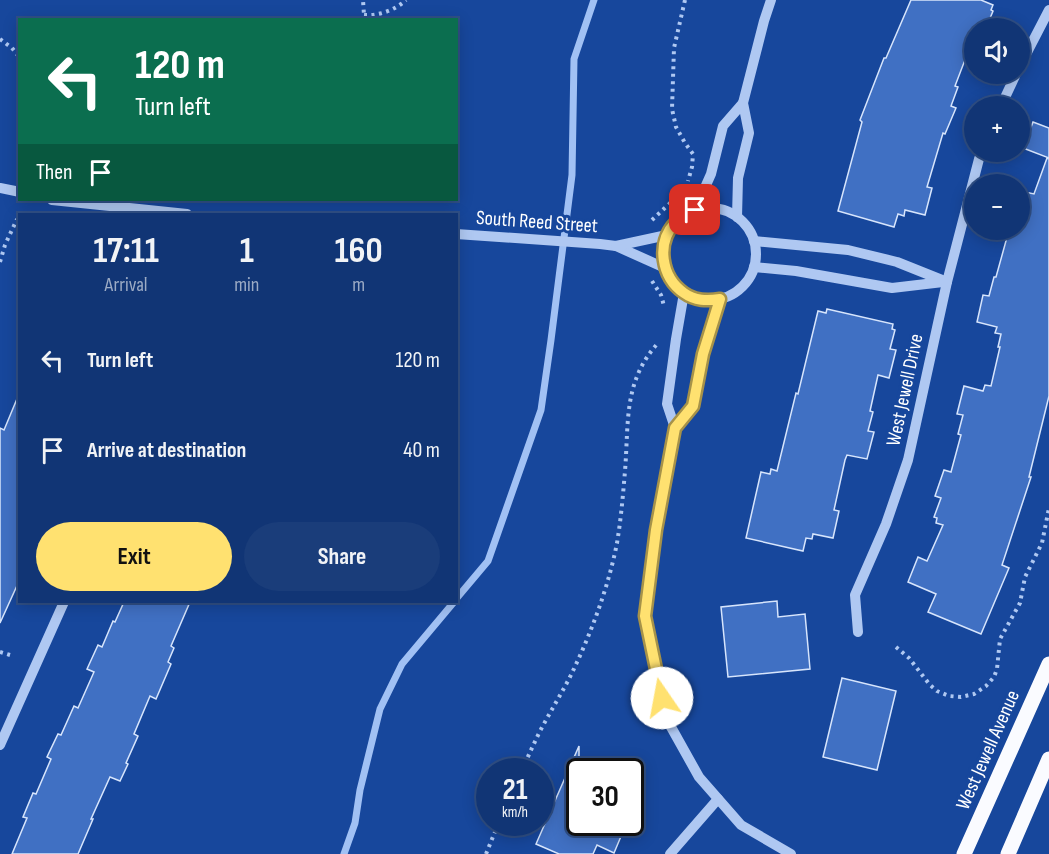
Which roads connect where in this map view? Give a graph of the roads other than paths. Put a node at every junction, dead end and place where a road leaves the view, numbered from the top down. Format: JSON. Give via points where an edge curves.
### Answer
{"nodes":[{"id":1,"x":771,"y":0,"type":"edge"},
{"id":2,"x":1049,"y":10,"type":"edge"},
{"id":3,"x":1030,"y":47,"type":"edge"},
{"id":4,"x":743,"y":103,"type":"junction"},
{"id":5,"x":979,"y":162,"type":"edge"},
{"id":6,"x":0,"y":188,"type":"edge"},
{"id":7,"x":18,"y":192,"type":"edge"},
{"id":8,"x":60,"y":201,"type":"edge"},
{"id":9,"x":695,"y":210,"type":"junction"},
{"id":10,"x":159,"y":213,"type":"edge"},
{"id":11,"x":737,"y":217,"type":"junction"},
{"id":12,"x":458,"y":234,"type":"edge"},
{"id":13,"x":668,"y":235,"type":"junction"},
{"id":14,"x":754,"y":241,"type":"junction"},
{"id":15,"x":616,"y":246,"type":"junction"},
{"id":16,"x":754,"y":267,"type":"junction"},
{"id":17,"x":665,"y":268,"type":"junction"},
{"id":18,"x":947,"y":282,"type":"junction"},
{"id":19,"x":684,"y":293,"type":"junction"},
{"id":20,"x":720,"y":299,"type":"junction"},
{"id":21,"x":675,"y":428,"type":"junction"},
{"id":22,"x":64,"y":603,"type":"edge"},
{"id":23,"x":858,"y":632,"type":"dead end"},
{"id":24,"x":1049,"y":664,"type":"edge"},
{"id":25,"x":0,"y":745,"type":"edge"},
{"id":26,"x":1049,"y":759,"type":"edge"},
{"id":27,"x":718,"y":799,"type":"junction"},
{"id":28,"x":670,"y":854,"type":"edge"},
{"id":29,"x":790,"y":854,"type":"edge"},
{"id":30,"x":964,"y":854,"type":"edge"},
{"id":31,"x":1008,"y":854,"type":"edge"}],
"edges":[{"from":1,"to":4,"type":"street"},
{"from":2,"to":3,"type":"street"},
{"from":4,"to":9,"type":"street","via":[[723,126],[711,174]]},
{"from":4,"to":11,"type":"street","via":[[749,133],[738,178]]},
{"from":5,"to":18,"type":"street","name":"West Jewell Drive"},
{"from":6,"to":7,"type":"street"},
{"from":8,"to":10,"type":"street"},
{"from":9,"to":11,"type":"street","via":[[724,210]]},
{"from":9,"to":13,"type":"street","via":[[674,224]]},
{"from":11,"to":14,"type":"street","via":[[748,227]]},
{"from":12,"to":15,"type":"street","name":"South Reed Street"},
{"from":13,"to":15,"type":"street","name":"South Reed Street"},
{"from":13,"to":17,"type":"street"},
{"from":14,"to":16,"type":"street"},
{"from":14,"to":18,"type":"street","via":[[848,250],[897,262]]},
{"from":15,"to":17,"type":"street","name":"South Reed Street"},
{"from":16,"to":18,"type":"street","via":[[892,288]]},
{"from":16,"to":20,"type":"street","via":[[742,288]]},
{"from":17,"to":19,"type":"street"},
{"from":18,"to":23,"type":"street","name":"West Jewell Drive","via":[[908,460],[855,596]]},
{"from":19,"to":20,"type":"street","via":[[708,301]]},
{"from":19,"to":21,"type":"street","via":[[667,404]]},
{"from":20,"to":21,"type":"street","via":[[703,354],[693,406]]},
{"from":21,"to":27,"type":"street","via":[[645,616],[666,718],[699,777]]},
{"from":22,"to":25,"type":"street"},
{"from":24,"to":30,"type":"main road","name":"West Jewell Avenue"},
{"from":26,"to":31,"type":"main road"},
{"from":27,"to":28,"type":"street"},
{"from":27,"to":29,"type":"street","via":[[741,825]]}]}
